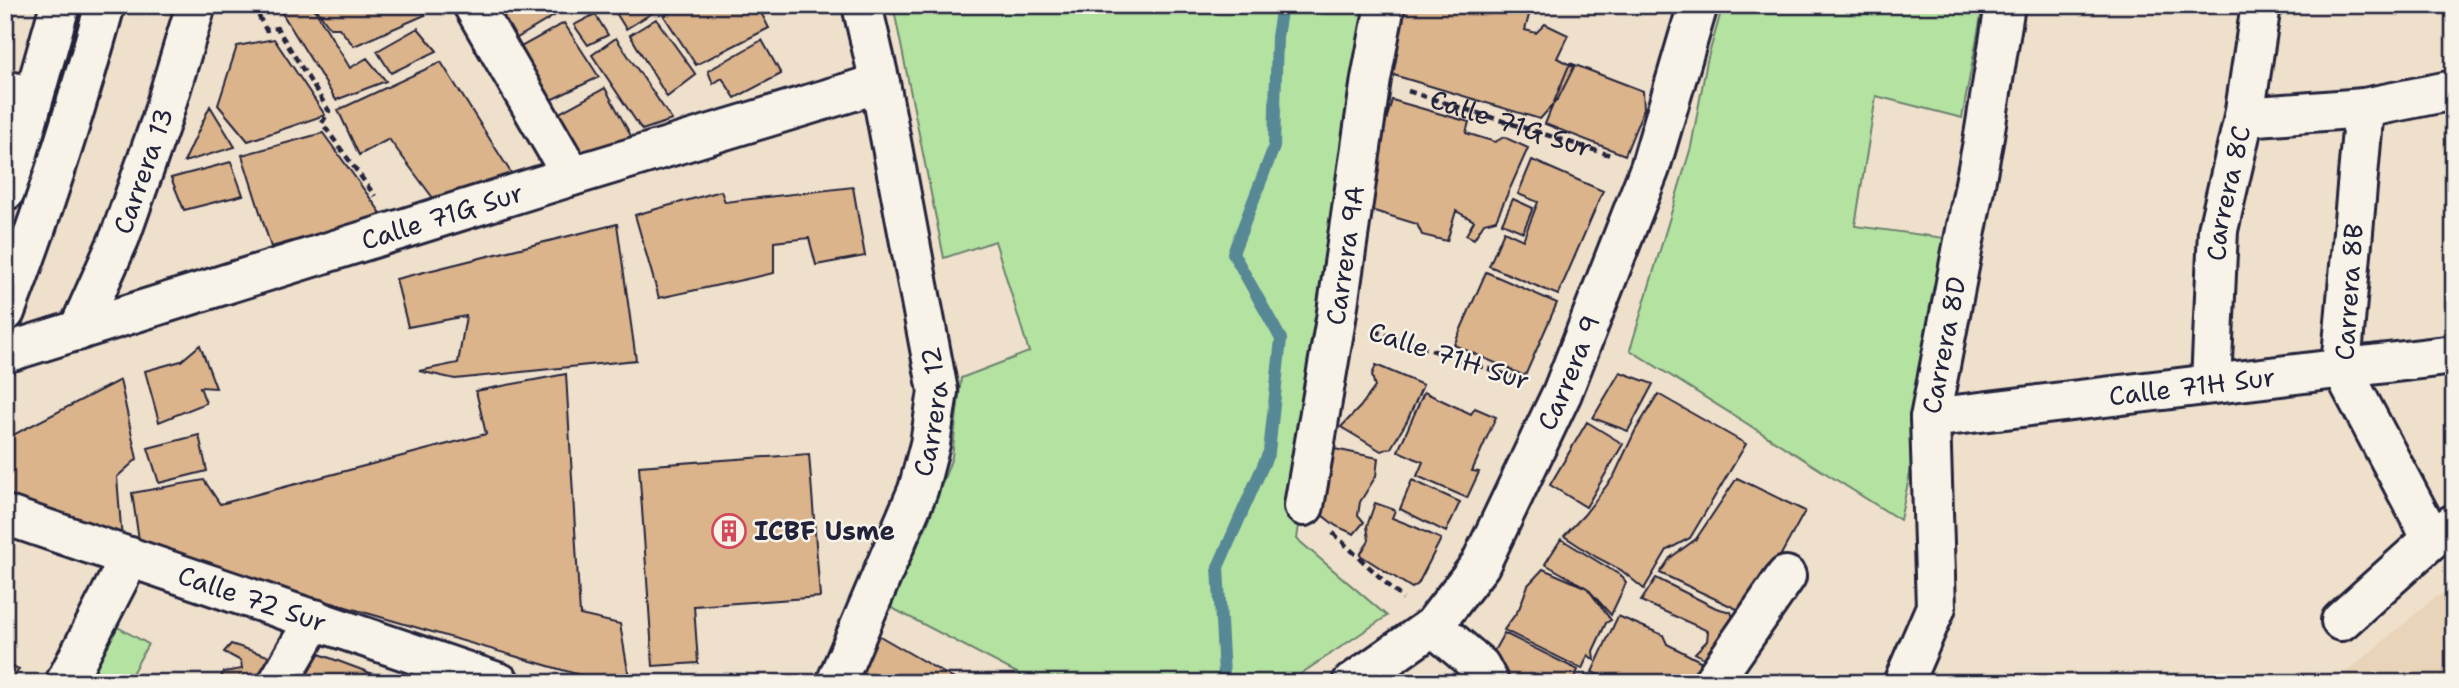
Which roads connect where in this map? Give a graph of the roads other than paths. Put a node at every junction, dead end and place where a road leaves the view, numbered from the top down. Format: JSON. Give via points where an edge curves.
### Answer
{"nodes":[{"id":1,"x":60,"y":5,"type":"edge"},
{"id":2,"x":105,"y":5,"type":"edge"},
{"id":3,"x":196,"y":5,"type":"edge"},
{"id":4,"x":473,"y":5,"type":"edge"},
{"id":5,"x":862,"y":5,"type":"edge"},
{"id":6,"x":1385,"y":5,"type":"edge"},
{"id":7,"x":1698,"y":5,"type":"edge"},
{"id":8,"x":2005,"y":5,"type":"edge"},
{"id":9,"x":2261,"y":5,"type":"edge"},
{"id":10,"x":880,"y":83,"type":"junction"},
{"id":11,"x":2454,"y":90,"type":"edge"},
{"id":12,"x":19,"y":94,"type":"edge"},
{"id":13,"x":2364,"y":108,"type":"junction"},
{"id":14,"x":2244,"y":117,"type":"junction"},
{"id":15,"x":572,"y":176,"type":"junction"},
{"id":16,"x":5,"y":191,"type":"edge"},
{"id":17,"x":5,"y":312,"type":"edge"},
{"id":18,"x":78,"y":331,"type":"junction"},
{"id":19,"x":5,"y":353,"type":"edge"},
{"id":20,"x":2454,"y":355,"type":"edge"},
{"id":21,"x":2341,"y":367,"type":"junction"},
{"id":22,"x":2211,"y":383,"type":"junction"},
{"id":23,"x":1930,"y":418,"type":"junction"},
{"id":24,"x":1304,"y":506,"type":"road end"},
{"id":25,"x":5,"y":515,"type":"edge"},
{"id":26,"x":2443,"y":532,"type":"edge"},
{"id":27,"x":130,"y":557,"type":"junction"},
{"id":28,"x":1786,"y":576,"type":"dead end"},
{"id":29,"x":315,"y":619,"type":"junction"},
{"id":30,"x":2341,"y":621,"type":"dead end"},
{"id":31,"x":1433,"y":626,"type":"junction"},
{"id":32,"x":497,"y":682,"type":"edge"},
{"id":33,"x":65,"y":683,"type":"edge"},
{"id":34,"x":278,"y":683,"type":"edge"},
{"id":35,"x":836,"y":683,"type":"edge"},
{"id":36,"x":1352,"y":683,"type":"edge"},
{"id":37,"x":1489,"y":683,"type":"edge"},
{"id":38,"x":1712,"y":683,"type":"edge"},
{"id":39,"x":1903,"y":683,"type":"edge"}],
"edges":[{"from":1,"to":12,"type":"street"},
{"from":2,"to":17,"type":"street","via":[[45,203]]},
{"from":3,"to":18,"type":"street","name":"Carrera 13","via":[[120,237]]},
{"from":4,"to":15,"type":"street"},
{"from":5,"to":10,"type":"street","name":"Carrera 12"},
{"from":6,"to":24,"type":"street","name":"Carrera 9A"},
{"from":7,"to":31,"type":"street","name":"Carrera 9","via":[[1650,168],[1562,393],[1480,565]]},
{"from":8,"to":23,"type":"street","name":"Carrera 8D"},
{"from":9,"to":14,"type":"street","name":"Carrera 8C"},
{"from":10,"to":15,"type":"street","name":"Calle 71G Sur"},
{"from":10,"to":35,"type":"street","name":"Carrera 12","via":[[938,391],[918,489]]},
{"from":11,"to":13,"type":"street"},
{"from":12,"to":16,"type":"street"},
{"from":13,"to":14,"type":"street"},
{"from":13,"to":21,"type":"street","name":"Carrera 8B"},
{"from":14,"to":22,"type":"street","name":"Carrera 8C","via":[[2218,230]]},
{"from":15,"to":18,"type":"street","name":"Calle 71G Sur"},
{"from":18,"to":19,"type":"street","name":"Calle 71G Sur"},
{"from":20,"to":21,"type":"street","name":"Calle 71H Sur"},
{"from":21,"to":22,"type":"street","name":"Calle 71H Sur"},
{"from":21,"to":26,"type":"street","name":"Carrera 8B"},
{"from":22,"to":23,"type":"street","name":"Calle 71H Sur"},
{"from":23,"to":39,"type":"street","name":"Carrera 8D","via":[[1936,607]]},
{"from":25,"to":27,"type":"street","name":"Calle 72 Sur"},
{"from":26,"to":30,"type":"street"},
{"from":27,"to":29,"type":"street","name":"Calle 72 Sur"},
{"from":27,"to":33,"type":"street"},
{"from":28,"to":38,"type":"street"},
{"from":29,"to":32,"type":"street","name":"Calle 72 Sur"},
{"from":29,"to":34,"type":"street"},
{"from":31,"to":36,"type":"street","name":"Carrera 9"},
{"from":31,"to":37,"type":"street","via":[[1480,666]]}]}
